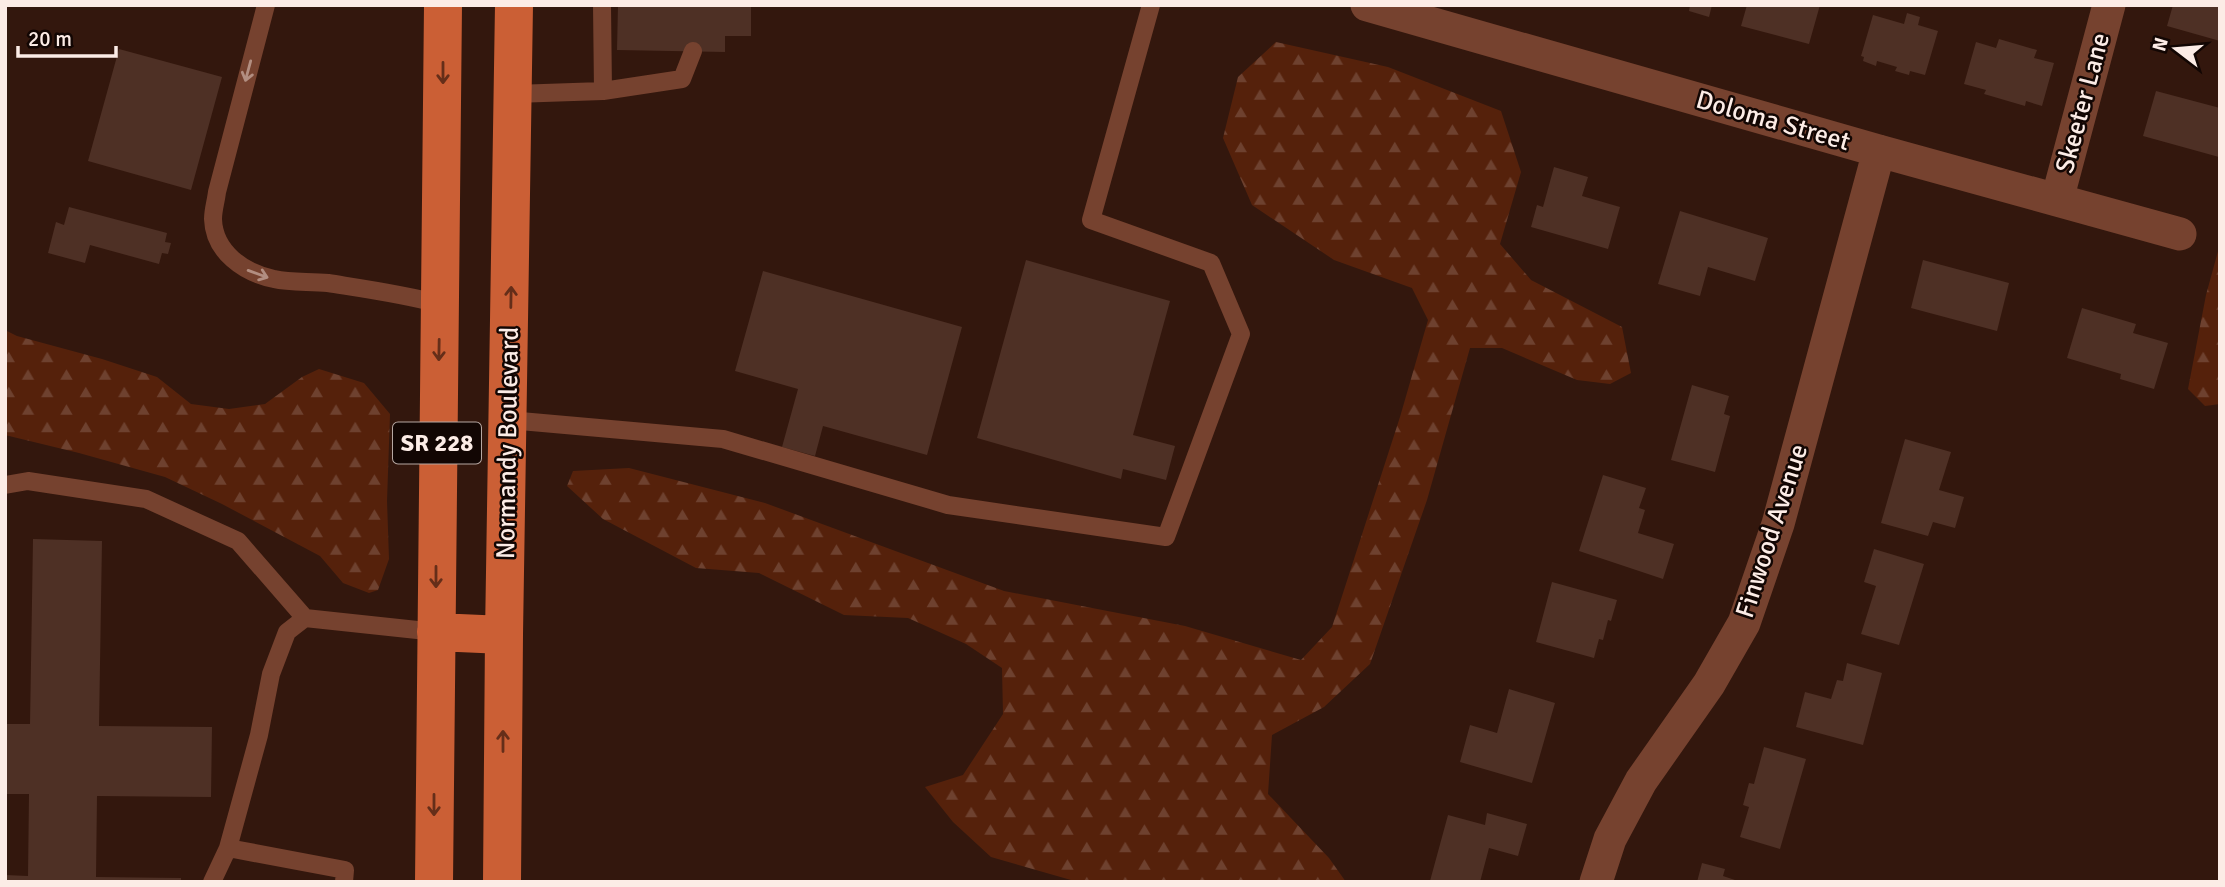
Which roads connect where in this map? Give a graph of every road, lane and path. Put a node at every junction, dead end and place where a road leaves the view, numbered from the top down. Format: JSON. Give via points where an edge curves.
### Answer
{"nodes":[{"id":1,"x":266,"y":5,"type":"edge"},
{"id":2,"x":443,"y":5,"type":"edge"},
{"id":3,"x":514,"y":5,"type":"edge"},
{"id":4,"x":602,"y":5,"type":"edge"},
{"id":5,"x":1151,"y":5,"type":"edge"},
{"id":6,"x":1367,"y":5,"type":"edge"},
{"id":7,"x":2109,"y":5,"type":"edge"},
{"id":8,"x":693,"y":51,"type":"dead end"},
{"id":9,"x":603,"y":90,"type":"junction"},
{"id":10,"x":514,"y":94,"type":"junction"},
{"id":11,"x":1879,"y":151,"type":"junction"},
{"id":12,"x":2057,"y":200,"type":"junction"},
{"id":13,"x":2180,"y":234,"type":"dead end"},
{"id":14,"x":440,"y":304,"type":"junction"},
{"id":15,"x":509,"y":420,"type":"junction"},
{"id":16,"x":5,"y":485,"type":"edge"},
{"id":17,"x":305,"y":618,"type":"junction"},
{"id":18,"x":436,"y":632,"type":"junction"},
{"id":19,"x":504,"y":635,"type":"junction"},
{"id":20,"x":228,"y":848,"type":"junction"},
{"id":21,"x":212,"y":882,"type":"edge"},
{"id":22,"x":344,"y":882,"type":"edge"},
{"id":23,"x":434,"y":882,"type":"edge"},
{"id":24,"x":502,"y":882,"type":"edge"},
{"id":25,"x":1596,"y":882,"type":"edge"}],
"edges":[{"from":1,"to":14,"type":"lane","one_way":true,"via":[[217,192],[213,220],[218,239],[229,257],[250,272],[275,280],[398,293]]},
{"from":2,"to":14,"type":"main road","number":"SR 228","one_way":true},
{"from":3,"to":10,"type":"main road","name":"Normandy Boulevard","number":"SR 228"},
{"from":4,"to":9,"type":"lane"},
{"from":5,"to":15,"type":"lane","via":[[1091,220],[1211,263],[1241,334],[1166,537],[948,505],[723,439]]},
{"from":6,"to":11,"type":"street","name":"Doloma Street"},
{"from":7,"to":12,"type":"street","name":"Skeeter Lane"},
{"from":8,"to":9,"type":"lane","via":[[682,79]]},
{"from":9,"to":10,"type":"lane"},
{"from":15,"to":10,"type":"main road","name":"Normandy Boulevard","number":"SR 228","one_way":true},
{"from":11,"to":12,"type":"street","name":"Doloma Street"},
{"from":11,"to":25,"type":"street","name":"Finwood Avenue","via":[[1778,524],[1744,623],[1709,684],[1642,781],[1610,839]]},
{"from":12,"to":13,"type":"street","name":"Doloma Street"},
{"from":14,"to":18,"type":"main road","number":"SR 228","one_way":true},
{"from":15,"to":19,"type":"main road","name":"Normandy Boulevard","number":"SR 228"},
{"from":16,"to":17,"type":"lane","via":[[28,481],[146,499],[238,541]]},
{"from":17,"to":18,"type":"lane"},
{"from":17,"to":20,"type":"lane","via":[[287,632],[271,674]]},
{"from":18,"to":19,"type":"main road"},
{"from":18,"to":23,"type":"main road","number":"SR 228","one_way":true},
{"from":24,"to":19,"type":"main road","name":"Normandy Boulevard","number":"SR 228","one_way":true},
{"from":20,"to":21,"type":"lane"},
{"from":20,"to":22,"type":"lane","via":[[345,870]]}]}
